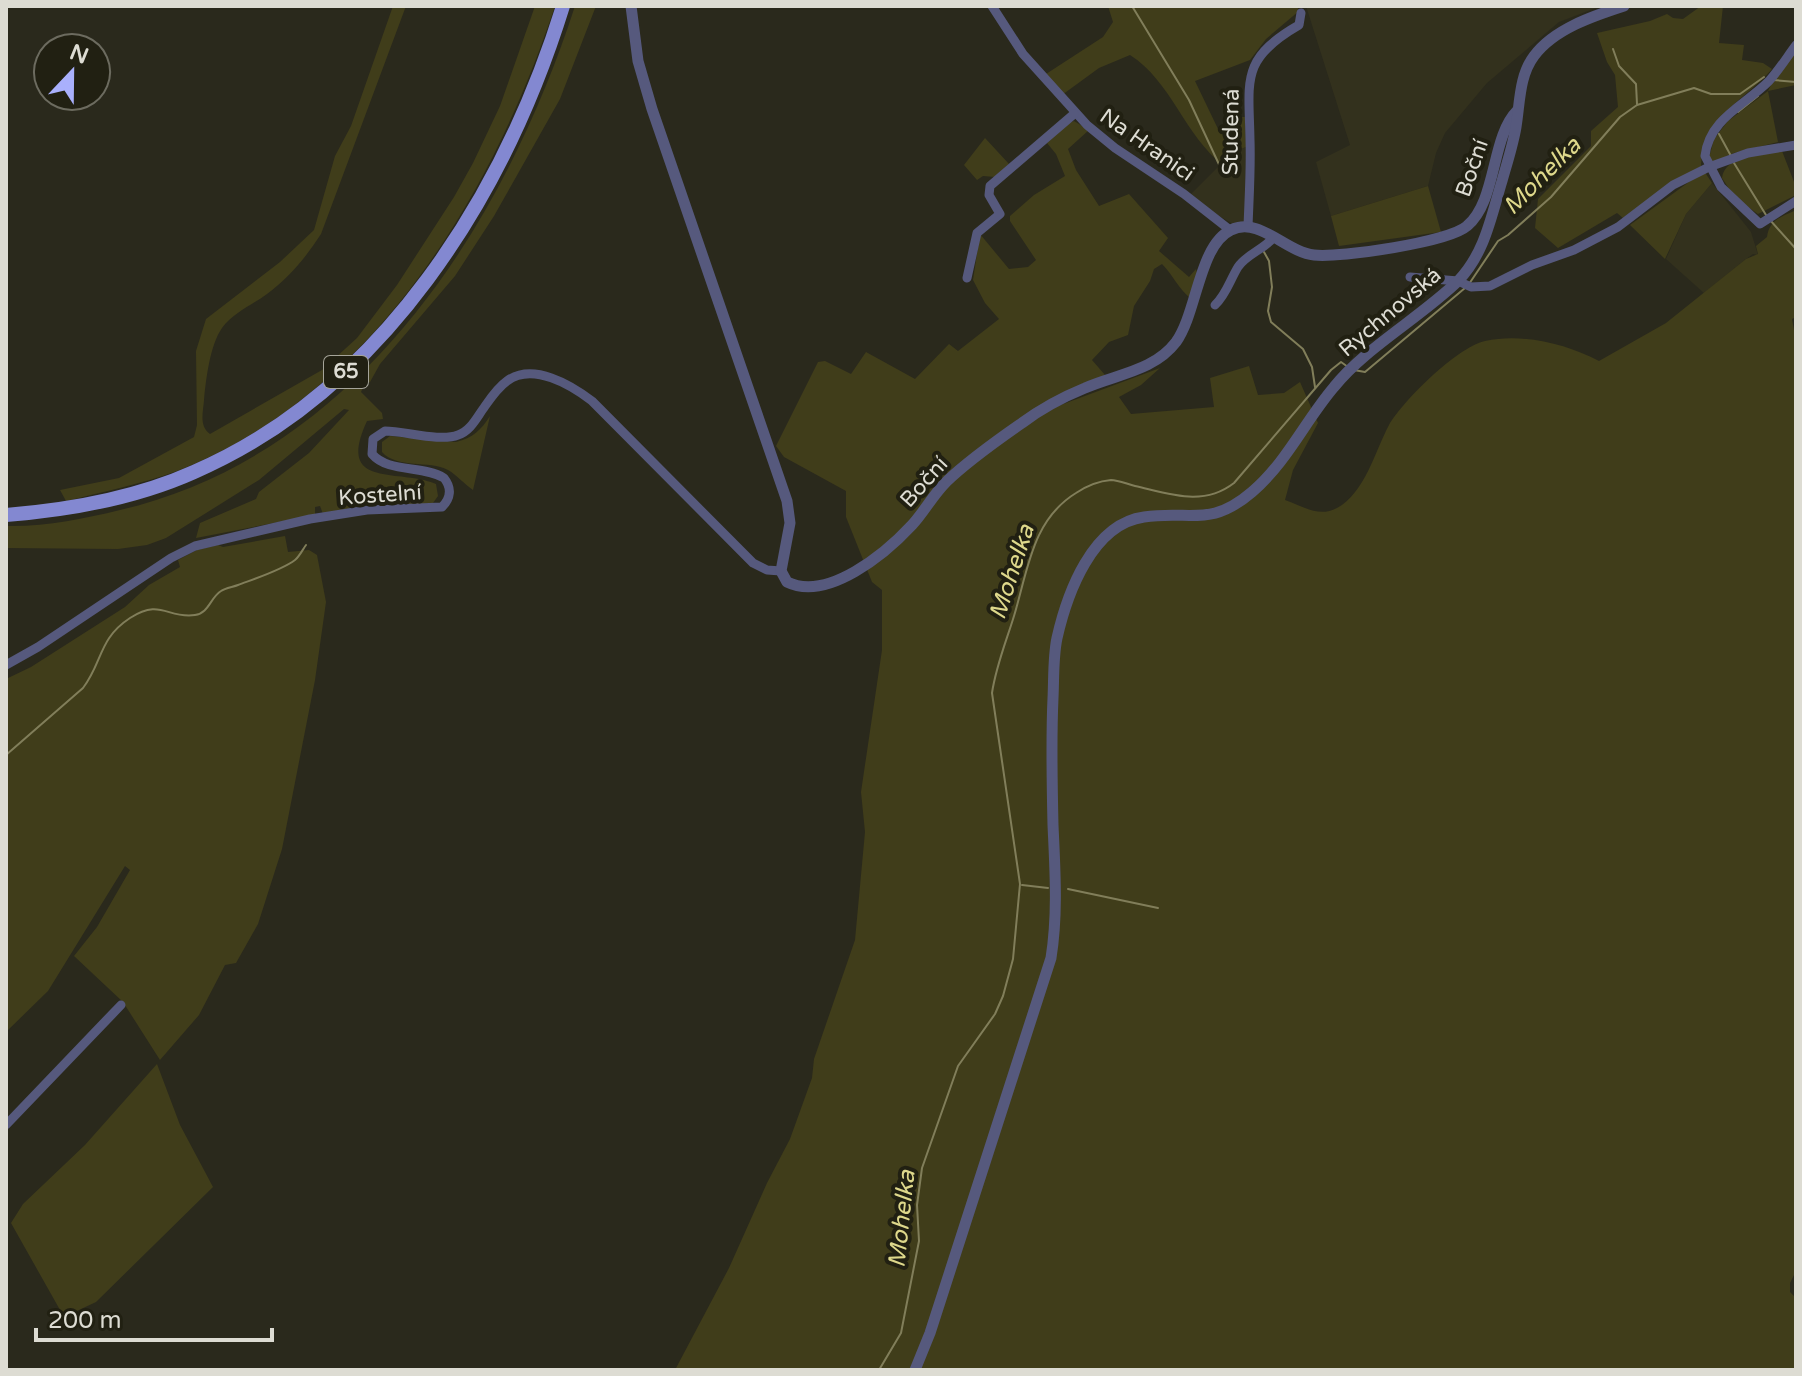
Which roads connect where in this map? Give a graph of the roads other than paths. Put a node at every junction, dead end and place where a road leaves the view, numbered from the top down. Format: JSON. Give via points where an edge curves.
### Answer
{"nodes":[{"id":1,"x":563,"y":6,"type":"edge"},
{"id":2,"x":631,"y":6,"type":"edge"},
{"id":3,"x":992,"y":6,"type":"edge"},
{"id":4,"x":1624,"y":6,"type":"edge"},
{"id":5,"x":1301,"y":13,"type":"dead end"},
{"id":6,"x":1796,"y":45,"type":"edge"},
{"id":7,"x":1518,"y":110,"type":"junction"},
{"id":8,"x":1074,"y":114,"type":"junction"},
{"id":9,"x":1796,"y":145,"type":"edge"},
{"id":10,"x":1709,"y":167,"type":"junction"},
{"id":11,"x":1796,"y":201,"type":"edge"},
{"id":12,"x":1248,"y":227,"type":"junction"},
{"id":13,"x":1230,"y":230,"type":"junction"},
{"id":14,"x":1273,"y":238,"type":"junction"},
{"id":15,"x":1410,"y":277,"type":"dead end"},
{"id":16,"x":967,"y":278,"type":"dead end"},
{"id":17,"x":1464,"y":284,"type":"junction"},
{"id":18,"x":1215,"y":305,"type":"dead end"},
{"id":19,"x":6,"y":515,"type":"edge"},
{"id":20,"x":781,"y":571,"type":"junction"},
{"id":21,"x":6,"y":665,"type":"edge"},
{"id":22,"x":121,"y":1005,"type":"dead end"},
{"id":23,"x":6,"y":1125,"type":"edge"},
{"id":24,"x":915,"y":1370,"type":"edge"}],
"edges":[{"from":1,"to":19,"type":"main road","number":"65","via":[[532,94],[486,187],[414,296],[349,368],[279,426],[195,472],[87,504]]},
{"from":2,"to":20,"type":"street","via":[[638,61],[652,109],[787,501],[790,523]]},
{"from":3,"to":8,"type":"street","name":"Na Hranici","via":[[1023,54]]},
{"from":4,"to":7,"type":"street","name":"Rychnovská","via":[[1569,28],[1538,51],[1524,76]]},
{"from":5,"to":12,"type":"street","name":"Studená","via":[[1299,25],[1275,39],[1251,75]]},
{"from":6,"to":10,"type":"street","via":[[1769,81],[1718,124],[1705,151]]},
{"from":7,"to":14,"type":"street","name":"Boční","via":[[1509,122],[1483,203],[1456,234],[1337,255],[1293,250]]},
{"from":7,"to":17,"type":"street","name":"Rychnovská","via":[[1482,247]]},
{"from":8,"to":13,"type":"street","name":"Na Hranici"},
{"from":8,"to":16,"type":"street","via":[[990,186],[1000,214],[977,233]]},
{"from":9,"to":10,"type":"street","via":[[1748,153]]},
{"from":10,"to":11,"type":"street","via":[[1734,202],[1760,224]]},
{"from":10,"to":17,"type":"street","via":[[1574,250],[1490,286]]},
{"from":12,"to":13,"type":"street"},
{"from":12,"to":14,"type":"street","name":"Boční"},
{"from":13,"to":20,"type":"street","name":"Boční","via":[[1210,251],[1188,319],[1165,353],[1040,409],[945,483],[913,524],[850,574],[802,587],[787,582]]},
{"from":14,"to":18,"type":"street","via":[[1239,265]]},
{"from":15,"to":17,"type":"street"},
{"from":17,"to":24,"type":"street","name":"Rychnovská","via":[[1346,374],[1252,492],[1212,514],[1127,522],[1097,546],[1072,591],[1054,657],[1056,915],[1051,958]]},
{"from":20,"to":21,"type":"street","name":"Kostelní","via":[[753,563],[592,401],[549,377],[516,376],[496,390],[463,434],[452,438],[385,431],[373,439],[372,454],[380,462],[444,478],[450,492],[442,507],[310,519],[195,546]]},
{"from":22,"to":23,"type":"street"}]}
